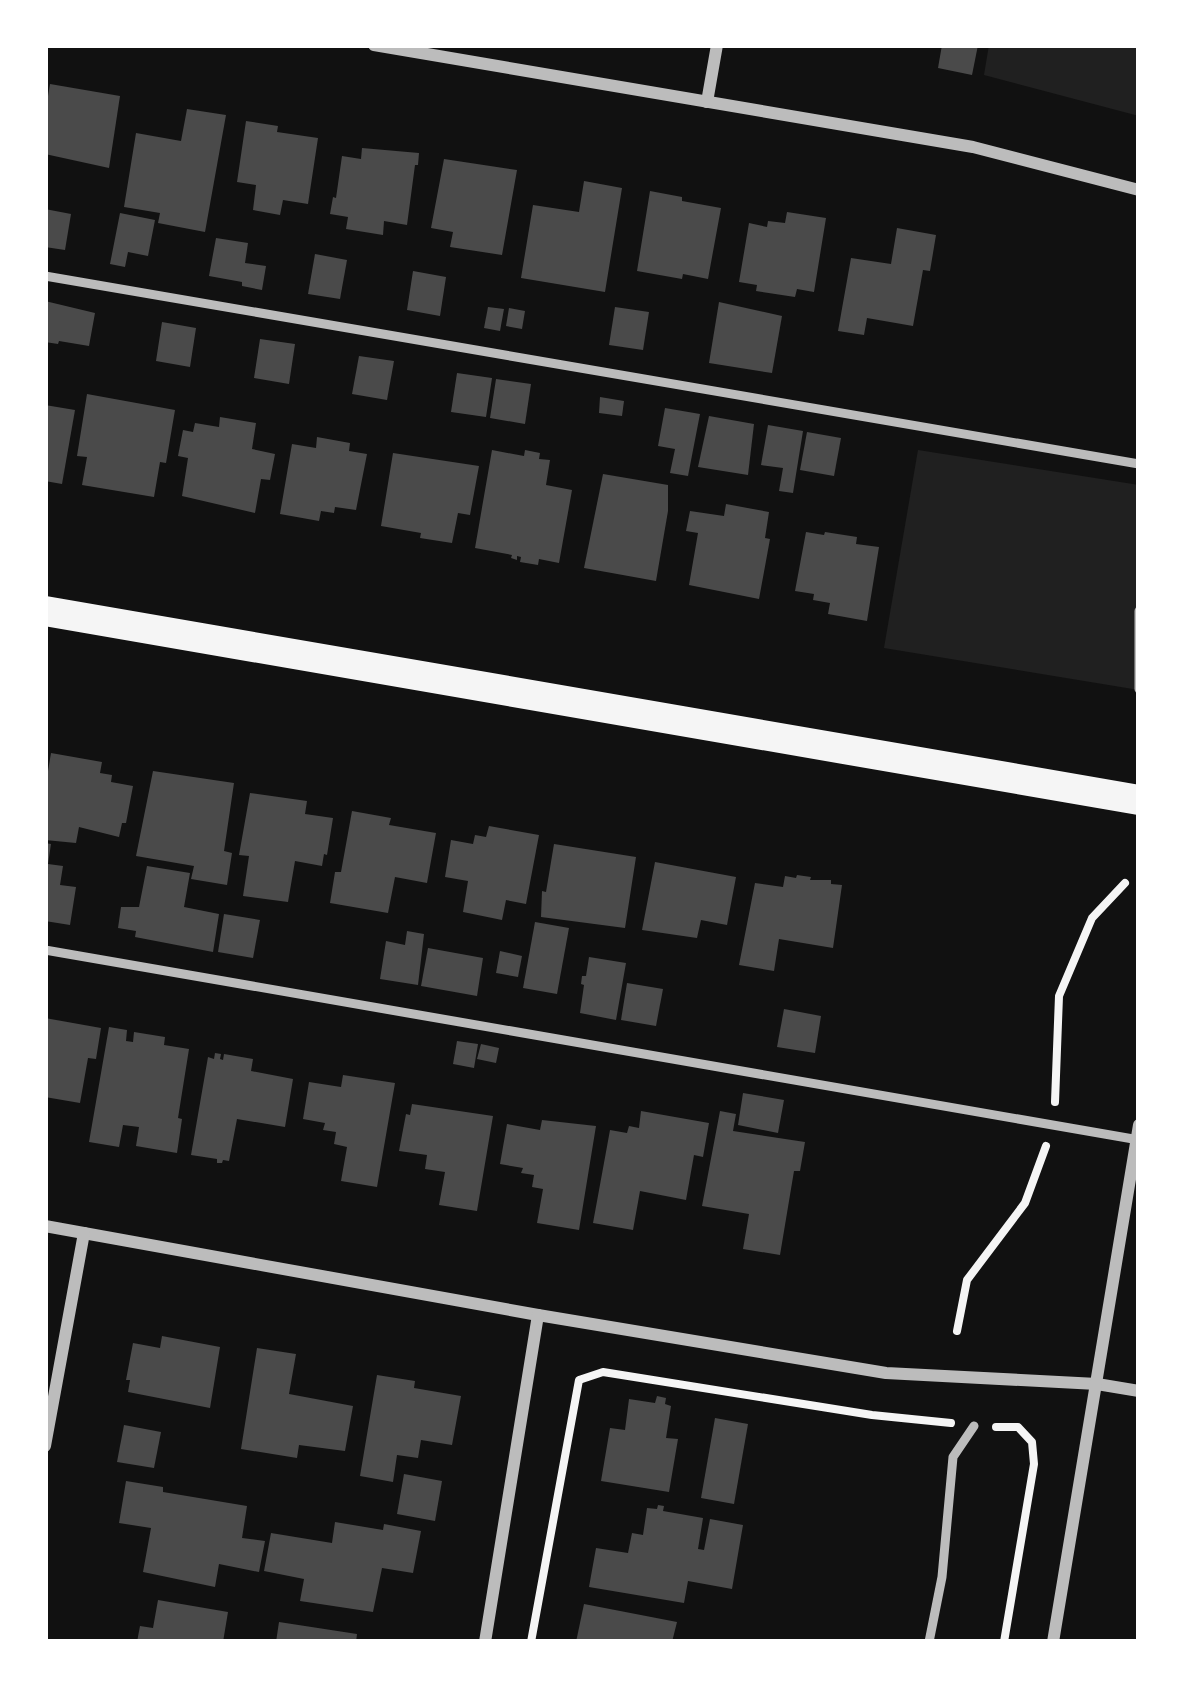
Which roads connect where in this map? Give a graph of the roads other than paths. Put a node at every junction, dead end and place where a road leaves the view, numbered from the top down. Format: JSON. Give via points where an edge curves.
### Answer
{"nodes":[{"id":1,"x":374,"y":45,"type":"edge"},
{"id":2,"x":717,"y":45,"type":"edge"},
{"id":3,"x":707,"y":102,"type":"junction"},
{"id":4,"x":1139,"y":190,"type":"edge"},
{"id":5,"x":45,"y":276,"type":"edge"},
{"id":6,"x":1139,"y":464,"type":"edge"},
{"id":7,"x":45,"y":611,"type":"edge"},
{"id":8,"x":1139,"y":611,"type":"edge"},
{"id":9,"x":1139,"y":689,"type":"edge"},
{"id":10,"x":1139,"y":800,"type":"edge"},
{"id":11,"x":45,"y":950,"type":"edge"},
{"id":12,"x":1138,"y":1135,"type":"edge"},
{"id":13,"x":45,"y":1226,"type":"edge"},
{"id":14,"x":84,"y":1233,"type":"junction"},
{"id":15,"x":538,"y":1316,"type":"junction"},
{"id":16,"x":1097,"y":1384,"type":"junction"},
{"id":17,"x":1139,"y":1391,"type":"edge"},
{"id":18,"x":974,"y":1426,"type":"road end"},
{"id":19,"x":45,"y":1446,"type":"edge"},
{"id":20,"x":485,"y":1642,"type":"edge"},
{"id":21,"x":929,"y":1642,"type":"edge"},
{"id":22,"x":1053,"y":1642,"type":"edge"}],
"edges":[{"from":1,"to":3,"type":"street"},
{"from":2,"to":3,"type":"street"},
{"from":3,"to":4,"type":"street","via":[[973,147]]},
{"from":5,"to":6,"type":"lane"},
{"from":7,"to":10,"type":"main road"},
{"from":8,"to":9,"type":"lane"},
{"from":11,"to":12,"type":"lane"},
{"from":12,"to":16,"type":"street"},
{"from":13,"to":14,"type":"street"},
{"from":14,"to":15,"type":"street"},
{"from":14,"to":19,"type":"street"},
{"from":15,"to":16,"type":"street","via":[[886,1373]]},
{"from":15,"to":20,"type":"street"},
{"from":16,"to":17,"type":"street"},
{"from":16,"to":22,"type":"street"},
{"from":18,"to":21,"type":"lane","via":[[952,1456]]}]}
